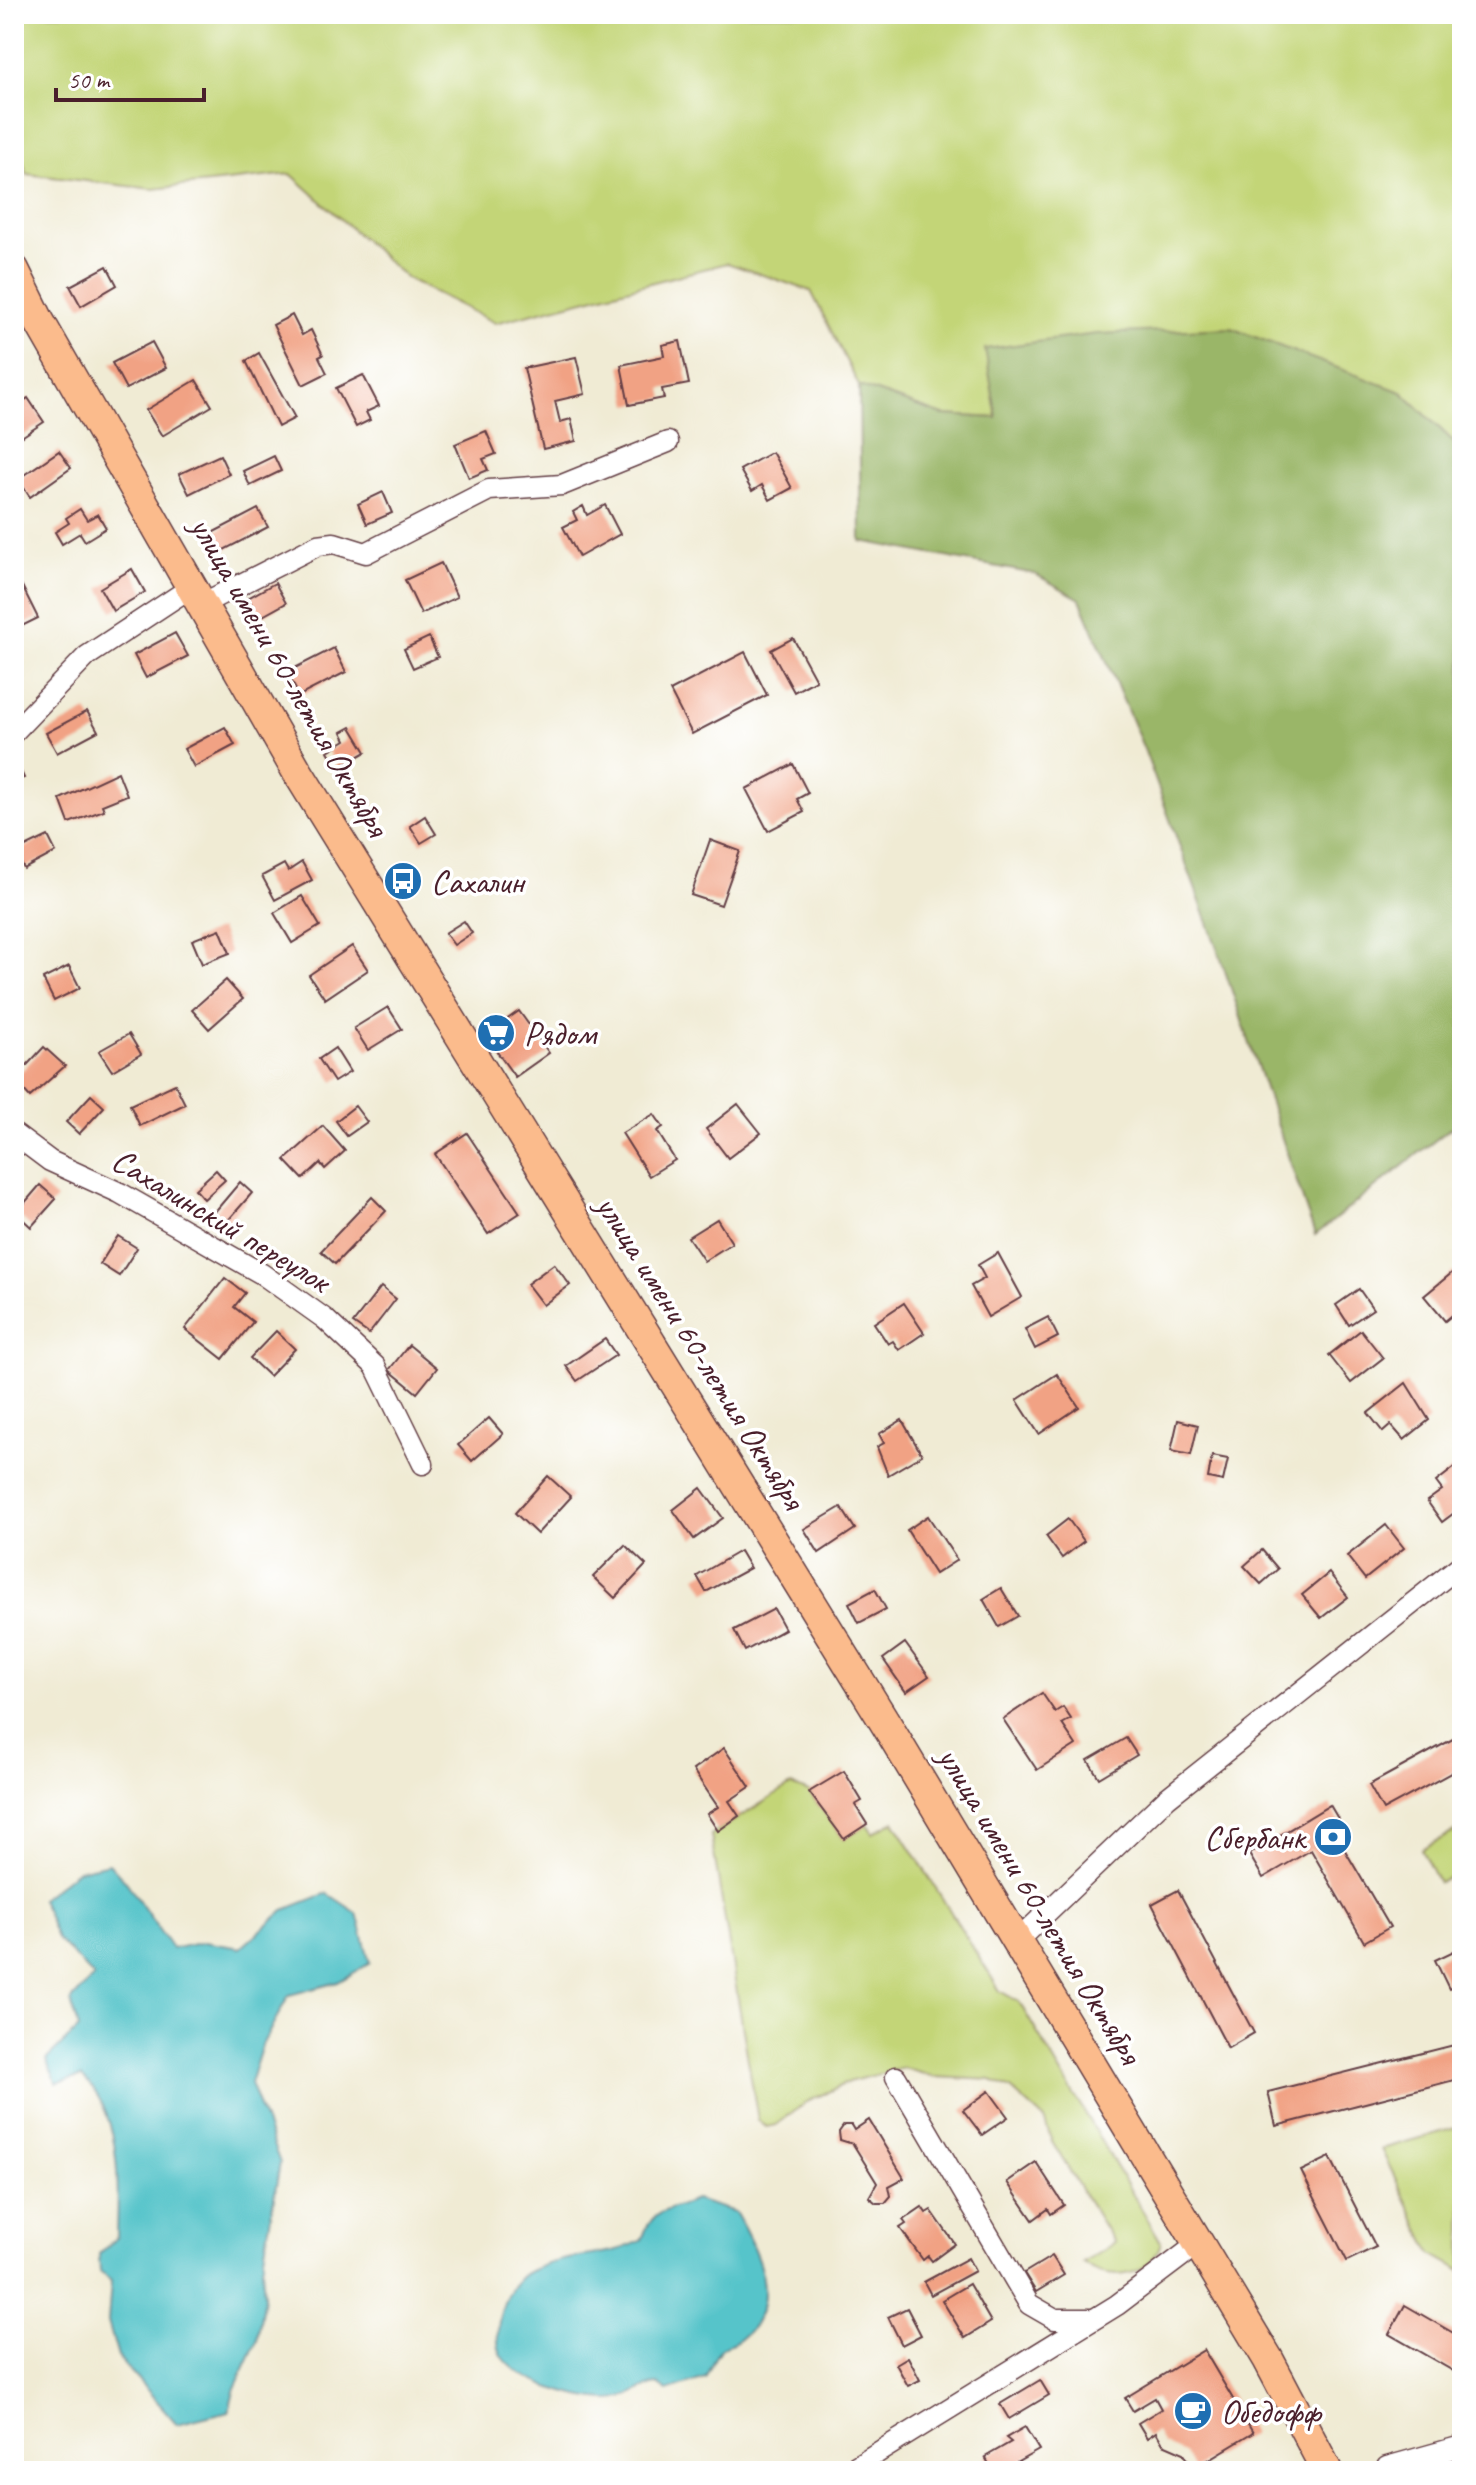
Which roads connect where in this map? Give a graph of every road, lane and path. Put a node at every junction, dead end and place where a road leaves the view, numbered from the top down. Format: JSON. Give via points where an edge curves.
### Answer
{"nodes":[{"id":1,"x":14,"y":270,"type":"edge"},
{"id":2,"x":668,"y":442,"type":"dead end"},
{"id":3,"x":198,"y":595,"type":"junction"},
{"id":4,"x":14,"y":732,"type":"edge"},
{"id":5,"x":14,"y":1134,"type":"edge"},
{"id":6,"x":423,"y":1464,"type":"dead end"},
{"id":7,"x":1462,"y":1564,"type":"edge"},
{"id":8,"x":1017,"y":1941,"type":"junction"},
{"id":9,"x":896,"y":2077,"type":"dead end"},
{"id":10,"x":1199,"y":2243,"type":"junction"},
{"id":11,"x":1093,"y":2319,"type":"junction"},
{"id":12,"x":1462,"y":2446,"type":"edge"},
{"id":13,"x":1387,"y":2467,"type":"dead end"},
{"id":14,"x":848,"y":2471,"type":"edge"},
{"id":15,"x":1327,"y":2471,"type":"edge"}],
"edges":[{"from":1,"to":3,"type":"main road","name":"улица имени 60-летия Октября"},
{"from":2,"to":3,"type":"street","via":[[562,485],[489,490],[366,553],[334,543],[318,545]]},
{"from":3,"to":4,"type":"street","via":[[87,656]]},
{"from":3,"to":8,"type":"main road","name":"улица имени 60-летия Октября","via":[[297,771]]},
{"from":5,"to":6,"type":"street","name":"Сахалинский переулок","via":[[50,1161],[120,1193],[262,1274],[325,1319],[375,1366]]},
{"from":7,"to":8,"type":"street","via":[[1176,1789]]},
{"from":8,"to":10,"type":"main road","name":"улица имени 60-летия Октября"},
{"from":9,"to":11,"type":"street","via":[[1029,2304],[1055,2319]]},
{"from":10,"to":11,"type":"street"},
{"from":10,"to":15,"type":"main road","name":"улица имени 60-летия Октября"},
{"from":11,"to":14,"type":"street"},
{"from":12,"to":13,"type":"street"}]}
